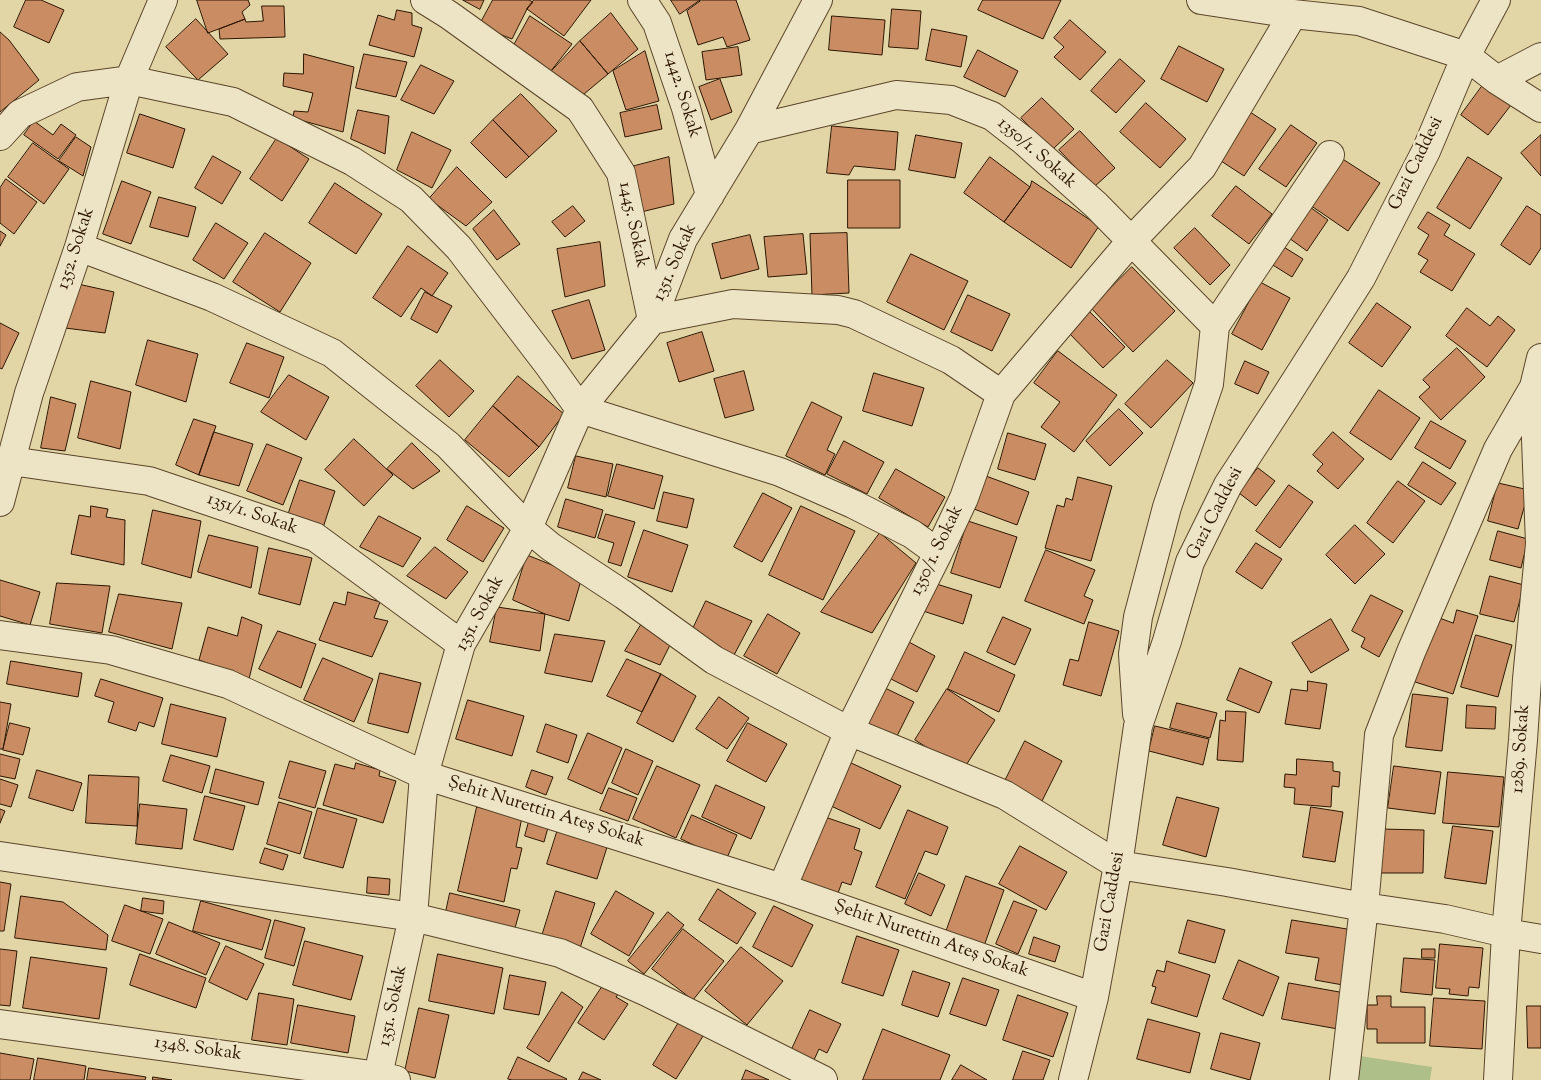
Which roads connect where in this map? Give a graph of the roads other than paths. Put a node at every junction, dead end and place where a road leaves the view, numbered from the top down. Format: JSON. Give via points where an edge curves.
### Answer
{"nodes":[{"id":1,"x":162,"y":0,"type":"edge"},
{"id":2,"x":425,"y":0,"type":"edge"},
{"id":3,"x":642,"y":0,"type":"edge"},
{"id":4,"x":818,"y":0,"type":"edge"},
{"id":5,"x":1201,"y":0,"type":"edge"},
{"id":6,"x":1496,"y":0,"type":"edge"},
{"id":7,"x":1358,"y":11,"type":"edge"},
{"id":8,"x":1293,"y":14,"type":"junction"},
{"id":9,"x":1466,"y":56,"type":"junction"},
{"id":10,"x":1541,"y":57,"type":"edge"},
{"id":11,"x":129,"y":80,"type":"junction"},
{"id":12,"x":1497,"y":80,"type":"junction"},
{"id":13,"x":1541,"y":108,"type":"edge"},
{"id":14,"x":749,"y":130,"type":"junction"},
{"id":15,"x":0,"y":136,"type":"edge"},
{"id":16,"x":1330,"y":155,"type":"dead end"},
{"id":17,"x":710,"y":195,"type":"junction"},
{"id":18,"x":1132,"y":240,"type":"junction"},
{"id":19,"x":79,"y":247,"type":"junction"},
{"id":20,"x":652,"y":320,"type":"junction"},
{"id":21,"x":1215,"y":326,"type":"junction"},
{"id":22,"x":1541,"y":358,"type":"edge"},
{"id":23,"x":1534,"y":387,"type":"junction"},
{"id":24,"x":1001,"y":394,"type":"junction"},
{"id":25,"x":580,"y":409,"type":"junction"},
{"id":26,"x":11,"y":461,"type":"junction"},
{"id":27,"x":0,"y":502,"type":"edge"},
{"id":28,"x":528,"y":528,"type":"junction"},
{"id":29,"x":938,"y":553,"type":"junction"},
{"id":30,"x":0,"y":635,"type":"edge"},
{"id":31,"x":461,"y":644,"type":"junction"},
{"id":32,"x":1534,"y":681,"type":"edge"},
{"id":33,"x":1138,"y":726,"type":"junction"},
{"id":34,"x":849,"y":731,"type":"junction"},
{"id":35,"x":424,"y":775,"type":"junction"},
{"id":36,"x":0,"y":856,"type":"edge"},
{"id":37,"x":1118,"y":865,"type":"junction"},
{"id":38,"x":782,"y":888,"type":"junction"},
{"id":39,"x":1364,"y":907,"type":"junction"},
{"id":40,"x":413,"y":917,"type":"junction"},
{"id":41,"x":1506,"y":933,"type":"junction"},
{"id":42,"x":1541,"y":939,"type":"edge"},
{"id":43,"x":1094,"y":997,"type":"junction"},
{"id":44,"x":0,"y":1024,"type":"edge"},
{"id":45,"x":384,"y":1078,"type":"edge"},
{"id":46,"x":823,"y":1080,"type":"edge"},
{"id":47,"x":1073,"y":1080,"type":"edge"},
{"id":48,"x":1344,"y":1080,"type":"edge"},
{"id":49,"x":1498,"y":1080,"type":"edge"}],
"edges":[{"from":1,"to":11,"type":"street","name":"1352. Sokak"},
{"from":2,"to":20,"type":"street","name":"1445. Sokak","via":[[580,109],[621,174]]},
{"from":3,"to":17,"type":"street","name":"1442. Sokak","via":[[657,23],[686,108]]},
{"from":4,"to":14,"type":"street","name":"1351. Sokak"},
{"from":5,"to":8,"type":"street"},
{"from":6,"to":9,"type":"street","name":"Gazi Caddesi"},
{"from":7,"to":8,"type":"street"},
{"from":7,"to":9,"type":"street"},
{"from":8,"to":18,"type":"street","name":"1350/1. Sokak","via":[[1202,167]]},
{"from":9,"to":12,"type":"street"},
{"from":9,"to":33,"type":"street","name":"Gazi Caddesi","via":[[1426,151],[1361,278],[1228,484],[1208,523],[1190,562]]},
{"from":10,"to":12,"type":"street"},
{"from":11,"to":15,"type":"street","via":[[77,87],[20,114]]},
{"from":11,"to":19,"type":"street","name":"1352. Sokak"},
{"from":11,"to":25,"type":"street","via":[[233,102],[352,161],[411,199],[459,248]]},
{"from":12,"to":13,"type":"street"},
{"from":14,"to":17,"type":"street","name":"1351. Sokak"},
{"from":14,"to":18,"type":"street","name":"1350/1. Sokak","via":[[896,95],[952,100],[992,116]]},
{"from":16,"to":21,"type":"street"},
{"from":17,"to":20,"type":"street","name":"1351. Sokak","via":[[683,239]]},
{"from":18,"to":21,"type":"street","name":"1350/1. Sokak"},
{"from":18,"to":24,"type":"street","name":"1350/1. Sokak"},
{"from":19,"to":26,"type":"street","name":"1352. Sokak","via":[[29,393]]},
{"from":19,"to":28,"type":"street","via":[[212,296],[332,353],[448,445]]},
{"from":20,"to":24,"type":"street","via":[[733,304],[838,310],[854,314],[951,360]]},
{"from":20,"to":25,"type":"street","name":"1351. Sokak"},
{"from":21,"to":33,"type":"street","via":[[1209,384],[1167,507],[1138,617],[1134,654]]},
{"from":22,"to":23,"type":"street","name":"1289. Sokak"},
{"from":23,"to":32,"type":"street","name":"1289. Sokak","via":[[1540,544]]},
{"from":23,"to":39,"type":"street","via":[[1498,449],[1379,734]]},
{"from":24,"to":29,"type":"street","name":"1350/1. Sokak","via":[[964,498]]},
{"from":25,"to":28,"type":"street","name":"1351. Sokak"},
{"from":25,"to":29,"type":"street","via":[[780,472],[912,534]]},
{"from":26,"to":27,"type":"street","name":"1352. Sokak"},
{"from":26,"to":31,"type":"street","name":"1351/1. Sokak","via":[[148,481],[315,537]]},
{"from":28,"to":31,"type":"street","name":"1351. Sokak"},
{"from":28,"to":34,"type":"street","via":[[550,547],[714,660]]},
{"from":29,"to":34,"type":"street","name":"1350/1. Sokak"},
{"from":30,"to":35,"type":"street","name":"Şehit Nurettin Ateş Sokak","via":[[111,650],[228,684]]},
{"from":31,"to":35,"type":"street","name":"1351. Sokak"},
{"from":32,"to":41,"type":"street","name":"1289. Sokak","via":[[1523,740]]},
{"from":33,"to":37,"type":"street","name":"Gazi Caddesi"},
{"from":34,"to":37,"type":"street","via":[[1005,794]]},
{"from":34,"to":38,"type":"street","name":"1350/1. Sokak"},
{"from":35,"to":38,"type":"street","name":"Şehit Nurettin Ateş Sokak"},
{"from":35,"to":40,"type":"street","name":"1351. Sokak"},
{"from":36,"to":40,"type":"street"},
{"from":37,"to":39,"type":"street"},
{"from":37,"to":43,"type":"street","name":"Gazi Caddesi"},
{"from":38,"to":43,"type":"street","name":"Şehit Nurettin Ateş Sokak"},
{"from":39,"to":41,"type":"street","via":[[1445,919]]},
{"from":39,"to":48,"type":"street"},
{"from":40,"to":45,"type":"street","name":"1351. Sokak"},
{"from":40,"to":46,"type":"street","via":[[560,953],[647,992]]},
{"from":41,"to":42,"type":"street"},
{"from":41,"to":49,"type":"street","name":"1289. Sokak"},
{"from":43,"to":47,"type":"street","name":"Gazi Caddesi"},
{"from":44,"to":45,"type":"street","name":"1348. Sokak"}]}
